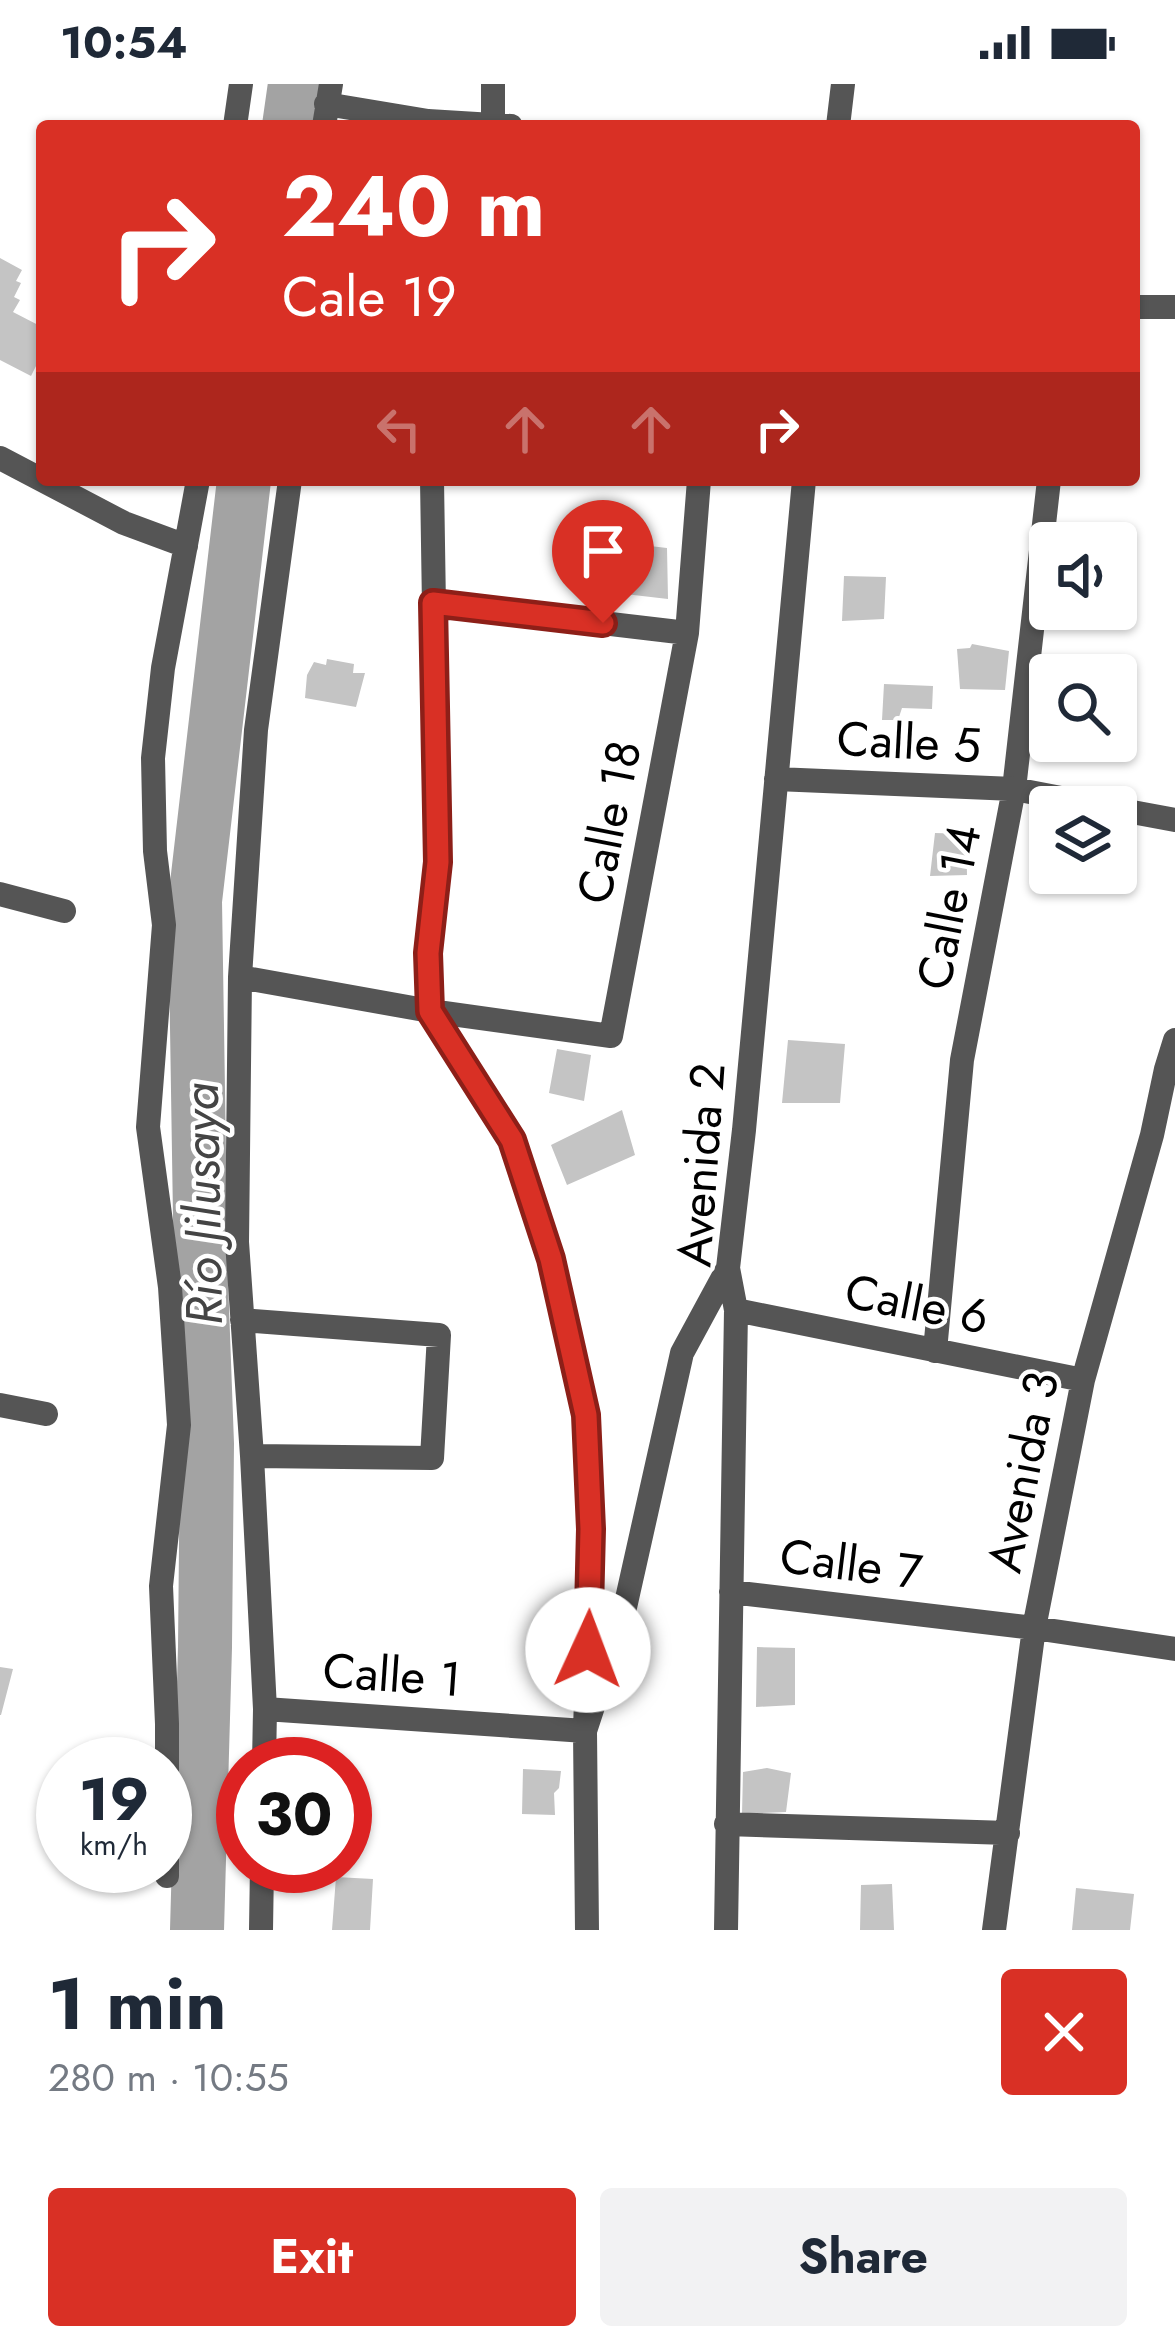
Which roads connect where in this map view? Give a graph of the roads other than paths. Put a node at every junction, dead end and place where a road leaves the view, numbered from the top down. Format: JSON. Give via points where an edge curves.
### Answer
{"nodes":[{"id":1,"x":241,"y":84,"type":"edge"},
{"id":2,"x":493,"y":84,"type":"edge"},
{"id":3,"x":843,"y":84,"type":"edge"},
{"id":4,"x":327,"y":105,"type":"edge"},
{"id":5,"x":237,"y":120,"type":"edge"},
{"id":6,"x":407,"y":120,"type":"edge"},
{"id":7,"x":501,"y":120,"type":"edge"},
{"id":8,"x":839,"y":120,"type":"edge"},
{"id":9,"x":1140,"y":307,"type":"edge"},
{"id":10,"x":1175,"y":308,"type":"edge"},
{"id":11,"x":0,"y":458,"type":"edge"},
{"id":12,"x":36,"y":477,"type":"edge"},
{"id":13,"x":53,"y":486,"type":"edge"},
{"id":14,"x":197,"y":486,"type":"edge"},
{"id":15,"x":289,"y":486,"type":"edge"},
{"id":16,"x":432,"y":486,"type":"edge"},
{"id":17,"x":699,"y":486,"type":"edge"},
{"id":18,"x":803,"y":486,"type":"edge"},
{"id":19,"x":1048,"y":486,"type":"edge"},
{"id":20,"x":186,"y":546,"type":"junction"},
{"id":21,"x":433,"y":603,"type":"junction"},
{"id":22,"x":687,"y":633,"type":"junction"},
{"id":23,"x":776,"y":778,"type":"junction"},
{"id":24,"x":1014,"y":789,"type":"junction"},
{"id":25,"x":1029,"y":792,"type":"edge"},
{"id":26,"x":1137,"y":813,"type":"edge"},
{"id":27,"x":1175,"y":820,"type":"edge"},
{"id":28,"x":0,"y":894,"type":"edge"},
{"id":29,"x":64,"y":911,"type":"dead end"},
{"id":30,"x":241,"y":977,"type":"junction"},
{"id":31,"x":430,"y":1011,"type":"junction"},
{"id":32,"x":1175,"y":1040,"type":"edge"},
{"id":33,"x":1164,"y":1137,"type":"edge"},
{"id":34,"x":728,"y":1268,"type":"junction"},
{"id":35,"x":736,"y":1310,"type":"junction"},
{"id":36,"x":242,"y":1319,"type":"junction"},
{"id":37,"x":935,"y":1351,"type":"junction"},
{"id":38,"x":1083,"y":1380,"type":"junction"},
{"id":39,"x":0,"y":1405,"type":"edge"},
{"id":40,"x":46,"y":1414,"type":"dead end"},
{"id":41,"x":252,"y":1456,"type":"junction"},
{"id":42,"x":731,"y":1592,"type":"junction"},
{"id":43,"x":1034,"y":1628,"type":"junction"},
{"id":44,"x":1175,"y":1649,"type":"edge"},
{"id":45,"x":265,"y":1709,"type":"junction"},
{"id":46,"x":585,"y":1731,"type":"junction"},
{"id":47,"x":167,"y":1737,"type":"edge"},
{"id":48,"x":264,"y":1737,"type":"edge"},
{"id":49,"x":727,"y":1824,"type":"junction"},
{"id":50,"x":1008,"y":1833,"type":"junction"},
{"id":51,"x":262,"y":1893,"type":"edge"},
{"id":52,"x":261,"y":1930,"type":"edge"},
{"id":53,"x":587,"y":1930,"type":"edge"},
{"id":54,"x":726,"y":1930,"type":"edge"},
{"id":55,"x":994,"y":1930,"type":"edge"}],
"edges":[{"from":1,"to":5,"type":"street"},
{"from":2,"to":7,"type":"street"},
{"from":3,"to":8,"type":"street"},
{"from":4,"to":6,"type":"street"},
{"from":9,"to":10,"type":"street"},
{"from":11,"to":12,"type":"street"},
{"from":13,"to":20,"type":"street"},
{"from":14,"to":20,"type":"street"},
{"from":15,"to":30,"type":"street","via":[[256,730]]},
{"from":16,"to":21,"type":"street"},
{"from":17,"to":22,"type":"street","name":"Calle 18"},
{"from":18,"to":23,"type":"street","name":"Avenida 2"},
{"from":19,"to":24,"type":"street","name":"Calle 14"},
{"from":20,"to":47,"type":"street","via":[[153,758],[164,925],[148,1127],[179,1425],[161,1586]]},
{"from":21,"to":22,"type":"street"},
{"from":21,"to":31,"type":"street","via":[[438,862]]},
{"from":22,"to":31,"type":"street","name":"Calle 18","via":[[611,1036]]},
{"from":23,"to":24,"type":"street","name":"Calle 5"},
{"from":23,"to":34,"type":"street","name":"Avenida 2"},
{"from":24,"to":25,"type":"street","name":"Calle 5"},
{"from":24,"to":37,"type":"street","name":"Calle 14","via":[[962,1060]]},
{"from":26,"to":27,"type":"street","name":"Calle 5"},
{"from":28,"to":29,"type":"street"},
{"from":30,"to":31,"type":"street"},
{"from":30,"to":36,"type":"street"},
{"from":31,"to":46,"type":"street","via":[[512,1140],[551,1259],[586,1415]]},
{"from":32,"to":33,"type":"street","name":"Avenida 3"},
{"from":33,"to":38,"type":"street","name":"Avenida 3"},
{"from":34,"to":35,"type":"street","name":"Avenida 2"},
{"from":34,"to":46,"type":"street","via":[[682,1353],[624,1612]]},
{"from":35,"to":37,"type":"street","name":"Calle 6"},
{"from":35,"to":42,"type":"street","name":"Avenida 2"},
{"from":36,"to":41,"type":"street"},
{"from":36,"to":41,"type":"street","via":[[439,1335],[432,1458]]},
{"from":37,"to":38,"type":"street","name":"Calle 6"},
{"from":38,"to":43,"type":"street","name":"Avenida 3"},
{"from":39,"to":40,"type":"street"},
{"from":41,"to":45,"type":"street"},
{"from":42,"to":43,"type":"street","name":"Calle 7"},
{"from":42,"to":49,"type":"street","name":"Avenida 2"},
{"from":43,"to":44,"type":"street","name":"Calle 7"},
{"from":43,"to":50,"type":"street","name":"Avenida 3"},
{"from":45,"to":46,"type":"street","name":"Calle 1"},
{"from":45,"to":48,"type":"street"},
{"from":46,"to":53,"type":"street"},
{"from":49,"to":50,"type":"street"},
{"from":49,"to":54,"type":"street","name":"Avenida 2"},
{"from":50,"to":55,"type":"street","name":"Avenida 3"},
{"from":51,"to":52,"type":"street"}]}
